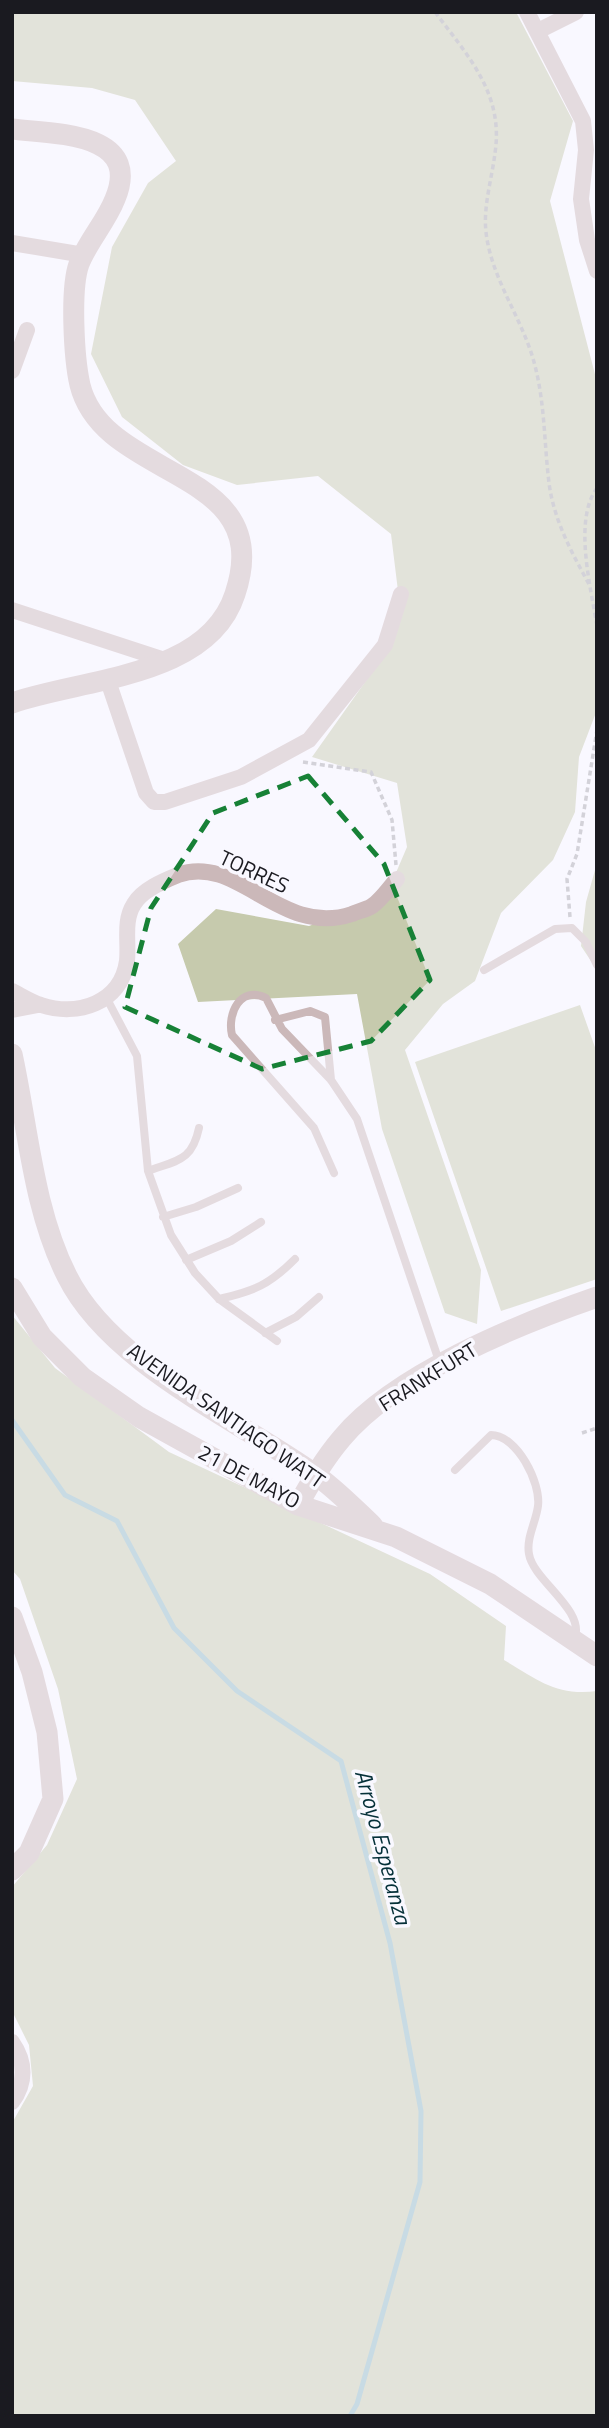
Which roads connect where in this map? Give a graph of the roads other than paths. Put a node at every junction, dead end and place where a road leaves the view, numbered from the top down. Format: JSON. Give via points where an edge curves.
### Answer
{"nodes":[{"id":1,"x":527,"y":12,"type":"edge"},
{"id":2,"x":576,"y":12,"type":"edge"},
{"id":3,"x":538,"y":31,"type":"junction"},
{"id":4,"x":12,"y":129,"type":"edge"},
{"id":5,"x":12,"y":243,"type":"edge"},
{"id":6,"x":84,"y":255,"type":"junction"},
{"id":7,"x":597,"y":271,"type":"edge"},
{"id":8,"x":27,"y":330,"type":"dead end"},
{"id":9,"x":12,"y":371,"type":"edge"},
{"id":10,"x":401,"y":594,"type":"dead end"},
{"id":11,"x":12,"y":610,"type":"edge"},
{"id":12,"x":168,"y":661,"type":"junction"},
{"id":13,"x":107,"y":678,"type":"junction"},
{"id":14,"x":12,"y":703,"type":"edge"},
{"id":15,"x":397,"y":879,"type":"road end"},
{"id":16,"x":597,"y":965,"type":"edge"},
{"id":17,"x":484,"y":970,"type":"dead end"},
{"id":18,"x":12,"y":992,"type":"edge"},
{"id":19,"x":106,"y":997,"type":"junction"},
{"id":20,"x":38,"y":1004,"type":"junction"},
{"id":21,"x":12,"y":1010,"type":"edge"},
{"id":22,"x":275,"y":1020,"type":"junction"},
{"id":23,"x":12,"y":1054,"type":"edge"},
{"id":24,"x":331,"y":1080,"type":"junction"},
{"id":25,"x":199,"y":1128,"type":"dead end"},
{"id":26,"x":148,"y":1171,"type":"junction"},
{"id":27,"x":334,"y":1173,"type":"dead end"},
{"id":28,"x":238,"y":1188,"type":"dead end"},
{"id":29,"x":163,"y":1217,"type":"junction"},
{"id":30,"x":261,"y":1222,"type":"dead end"},
{"id":31,"x":295,"y":1259,"type":"dead end"},
{"id":32,"x":186,"y":1260,"type":"junction"},
{"id":33,"x":12,"y":1288,"type":"edge"},
{"id":34,"x":319,"y":1297,"type":"dead end"},
{"id":35,"x":596,"y":1297,"type":"edge"},
{"id":36,"x":219,"y":1299,"type":"junction"},
{"id":37,"x":265,"y":1333,"type":"junction"},
{"id":38,"x":277,"y":1341,"type":"dead end"},
{"id":39,"x":440,"y":1365,"type":"junction"},
{"id":40,"x":455,"y":1470,"type":"dead end"},
{"id":41,"x":316,"y":1474,"type":"junction"},
{"id":42,"x":298,"y":1505,"type":"junction"},
{"id":43,"x":379,"y":1531,"type":"junction"},
{"id":44,"x":12,"y":1617,"type":"edge"},
{"id":45,"x":573,"y":1642,"type":"junction"},
{"id":46,"x":597,"y":1656,"type":"edge"},
{"id":47,"x":12,"y":1870,"type":"edge"},
{"id":48,"x":12,"y":2042,"type":"edge"},
{"id":49,"x":12,"y":2102,"type":"edge"}],
"edges":[{"from":1,"to":3,"type":"street"},
{"from":2,"to":3,"type":"street"},
{"from":3,"to":7,"type":"street","via":[[583,121],[586,150],[581,199]]},
{"from":4,"to":6,"type":"street","via":[[92,140],[106,146],[116,158],[120,187]]},
{"from":5,"to":6,"type":"street"},
{"from":6,"to":12,"type":"street","via":[[76,285],[75,346],[87,404],[98,422],[122,444],[205,490],[229,514],[239,535],[242,565],[235,595],[221,623],[200,644]]},
{"from":8,"to":9,"type":"street"},
{"from":10,"to":13,"type":"street","via":[[385,645],[309,740],[242,777],[165,802],[154,802],[146,793]]},
{"from":11,"to":12,"type":"street"},
{"from":12,"to":13,"type":"street"},
{"from":13,"to":14,"type":"street"},
{"from":15,"to":19,"type":"street","name":"TORRES","via":[[371,907],[341,917],[307,919],[210,872],[178,875],[144,893],[134,904],[127,924],[124,976]]},
{"from":16,"to":17,"type":"lane","via":[[586,942],[572,928],[555,929]]},
{"from":18,"to":20,"type":"street"},
{"from":19,"to":20,"type":"street","via":[[77,1010]]},
{"from":19,"to":26,"type":"lane","via":[[137,1056]]},
{"from":20,"to":21,"type":"street"},
{"from":22,"to":24,"type":"lane"},
{"from":22,"to":24,"type":"lane","via":[[310,1011],[325,1017]]},
{"from":22,"to":27,"type":"lane","via":[[266,998],[255,994],[237,1002],[229,1024],[237,1042],[314,1128]]},
{"from":23,"to":41,"type":"street","name":"AVENIDA SANTIAGO WATT","via":[[55,1251],[82,1301],[114,1338],[136,1355]]},
{"from":24,"to":39,"type":"lane","via":[[357,1119]]},
{"from":25,"to":26,"type":"lane","via":[[187,1156]]},
{"from":26,"to":29,"type":"lane"},
{"from":28,"to":29,"type":"lane"},
{"from":29,"to":32,"type":"lane"},
{"from":30,"to":32,"type":"lane"},
{"from":31,"to":36,"type":"lane","via":[[275,1279],[251,1292]]},
{"from":32,"to":36,"type":"lane"},
{"from":33,"to":42,"type":"street","name":"21 DE MAYO","via":[[42,1337],[82,1377],[139,1417]]},
{"from":34,"to":37,"type":"lane","via":[[296,1317]]},
{"from":35,"to":39,"type":"street","name":"FRANKFURT"},
{"from":36,"to":37,"type":"lane"},
{"from":37,"to":38,"type":"lane"},
{"from":39,"to":41,"type":"street","name":"FRANKFURT","via":[[360,1420]]},
{"from":40,"to":45,"type":"lane","via":[[491,1435],[512,1443],[520,1452],[538,1504],[529,1558],[573,1617],[577,1629]]},
{"from":41,"to":42,"type":"street","name":"FRANKFURT"},
{"from":41,"to":43,"type":"street","name":"AVENIDA SANTIAGO WATT"},
{"from":42,"to":43,"type":"street","name":"21 DE MAYO"},
{"from":43,"to":45,"type":"street","name":"21 DE MAYO","via":[[490,1584]]},
{"from":44,"to":47,"type":"street","via":[[47,1732],[53,1799],[29,1853]]},
{"from":45,"to":46,"type":"street","name":"21 DE MAYO"},
{"from":48,"to":49,"type":"street","via":[[24,2078]]}]}
